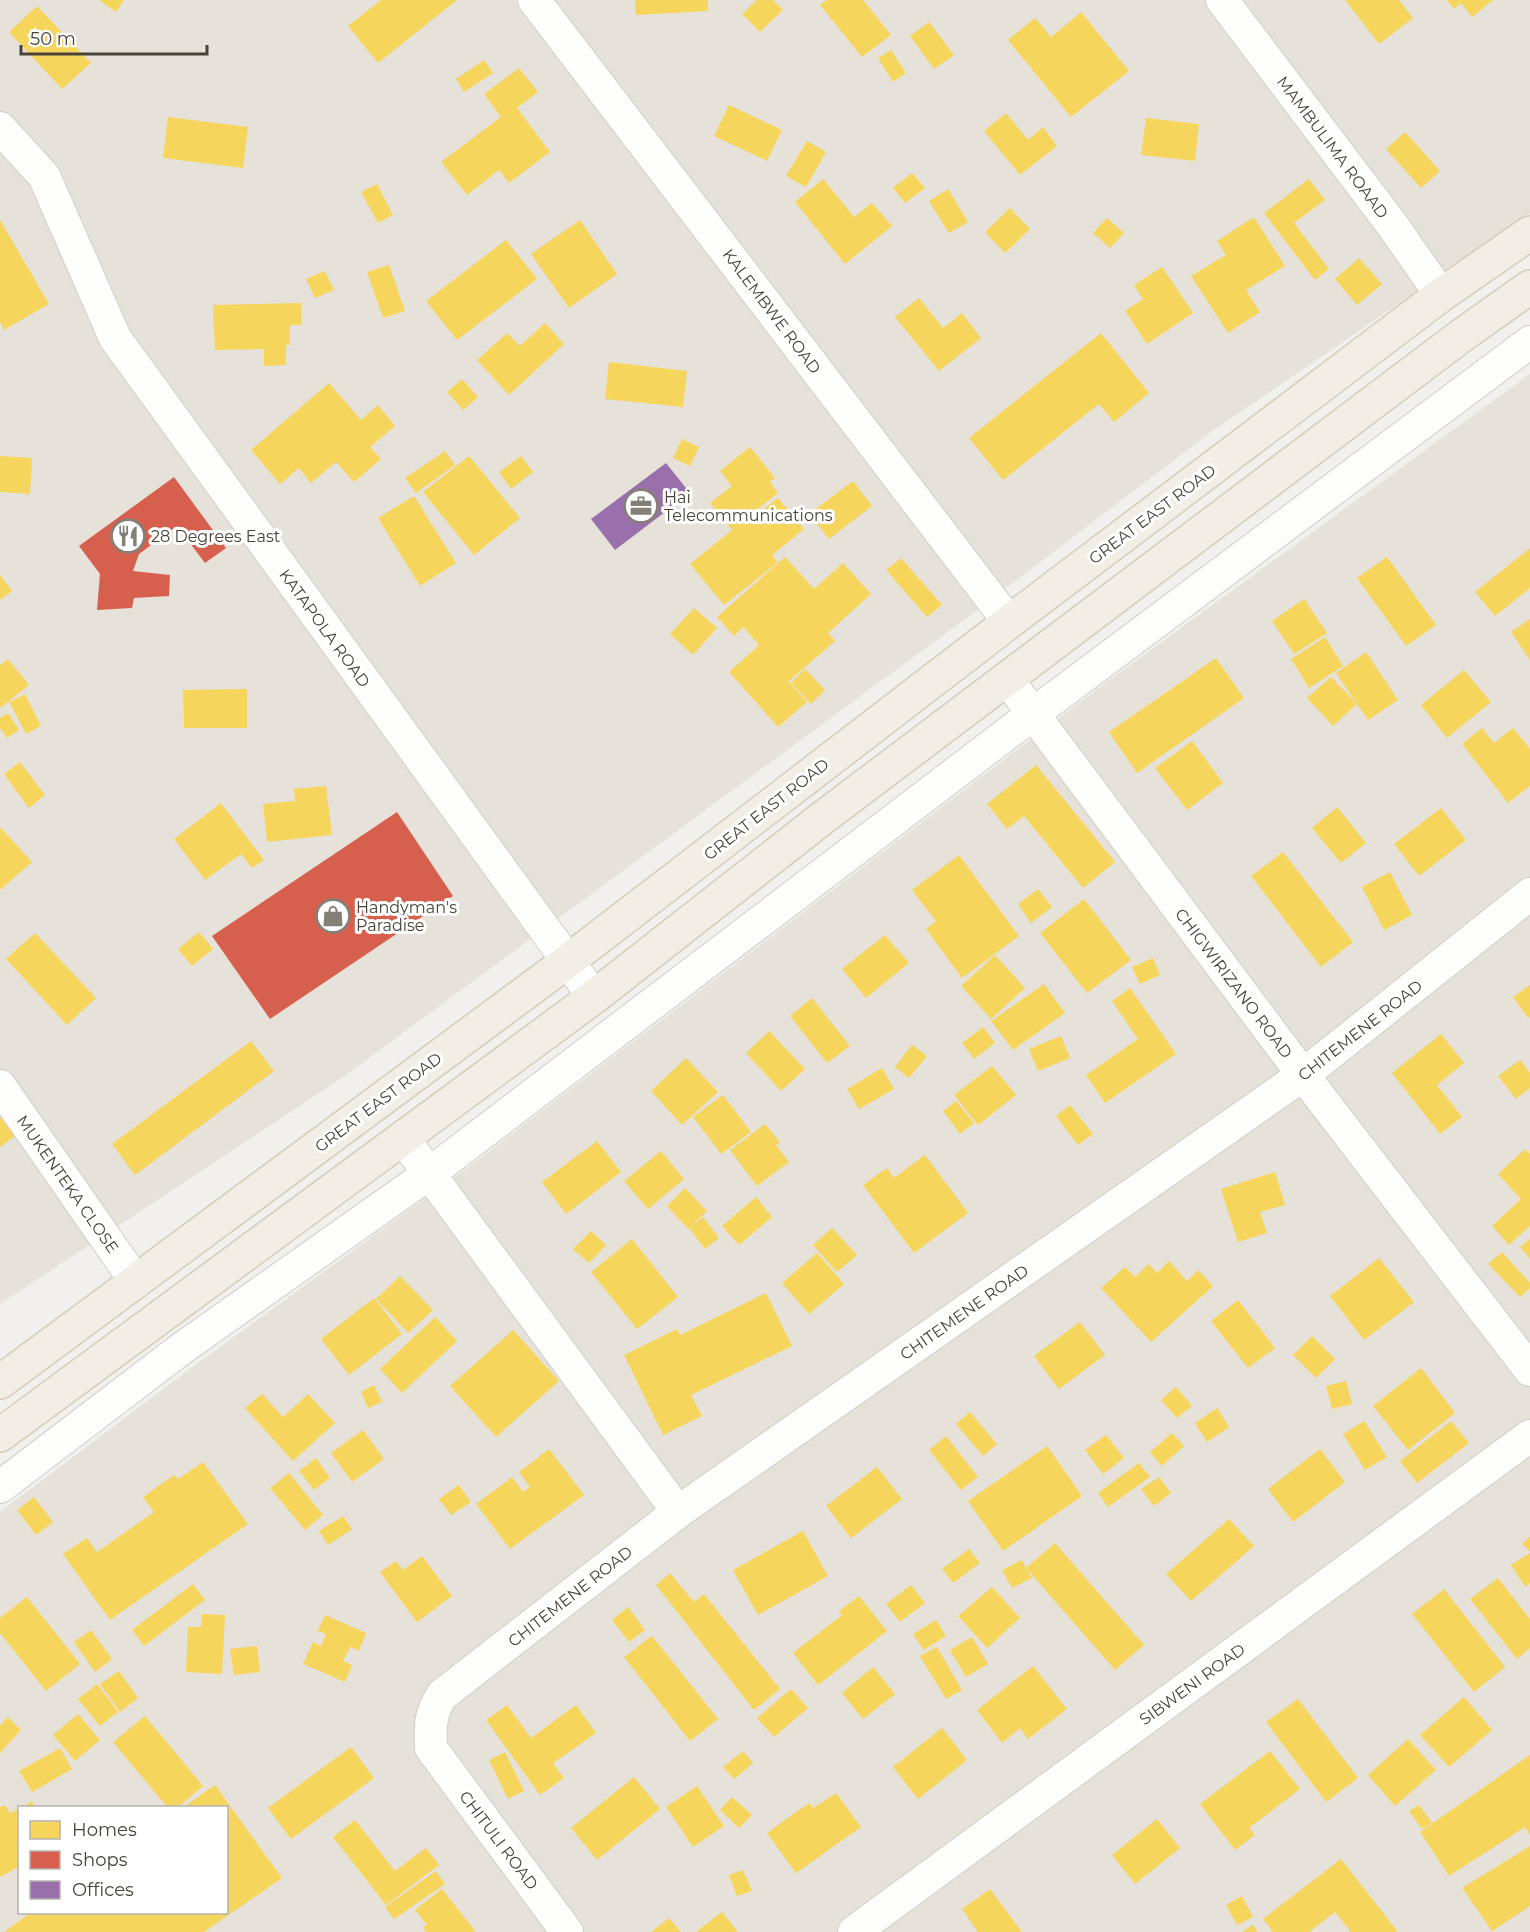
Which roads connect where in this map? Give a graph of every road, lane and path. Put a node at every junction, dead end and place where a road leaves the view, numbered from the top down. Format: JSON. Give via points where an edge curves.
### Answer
{"nodes":[{"id":1,"x":534,"y":0,"type":"edge"},
{"id":2,"x":1222,"y":0,"type":"edge"},
{"id":3,"x":0,"y":128,"type":"edge"},
{"id":4,"x":1530,"y":233,"type":"edge"},
{"id":5,"x":1530,"y":287,"type":"edge"},
{"id":6,"x":1441,"y":296,"type":"junction"},
{"id":7,"x":1530,"y":342,"type":"edge"},
{"id":8,"x":1010,"y":622,"type":"junction"},
{"id":9,"x":1007,"y":679,"type":"junction"},
{"id":10,"x":1034,"y":714,"type":"junction"},
{"id":11,"x":1530,"y":894,"type":"edge"},
{"id":12,"x":568,"y":961,"type":"junction"},
{"id":13,"x":594,"y":997,"type":"junction"},
{"id":14,"x":1303,"y":1075,"type":"junction"},
{"id":15,"x":0,"y":1086,"type":"edge"},
{"id":16,"x":403,"y":1138,"type":"junction"},
{"id":17,"x":430,"y":1173,"type":"junction"},
{"id":18,"x":136,"y":1282,"type":"junction"},
{"id":19,"x":1530,"y":1370,"type":"edge"},
{"id":20,"x":0,"y":1382,"type":"edge"},
{"id":21,"x":0,"y":1434,"type":"edge"},
{"id":22,"x":1530,"y":1436,"type":"edge"},
{"id":23,"x":0,"y":1486,"type":"edge"},
{"id":24,"x":678,"y":1512,"type":"junction"},
{"id":25,"x":431,"y":1748,"type":"joint"},
{"id":26,"x":567,"y":1932,"type":"edge"},
{"id":27,"x":854,"y":1932,"type":"edge"}],
"edges":[{"from":1,"to":8,"type":"street","name":"KALEMBWE ROAD"},
{"from":2,"to":6,"type":"street","name":"MAMBULIMA ROAAD","via":[[1407,245]]},
{"from":3,"to":12,"type":"street","name":"KATAPOLA ROAD","via":[[44,176],[115,338]]},
{"from":4,"to":6,"type":"main road","name":"GREAT EAST ROAD"},
{"from":5,"to":9,"type":"main road"},
{"from":6,"to":8,"type":"main road","name":"GREAT EAST ROAD"},
{"from":7,"to":10,"type":"street"},
{"from":8,"to":12,"type":"main road","name":"GREAT EAST ROAD"},
{"from":9,"to":10,"type":"street","name":"CHIGWIRIZANO ROAD"},
{"from":9,"to":13,"type":"main road"},
{"from":10,"to":14,"type":"street","name":"CHIGWIRIZANO ROAD"},
{"from":10,"to":17,"type":"street"},
{"from":11,"to":14,"type":"street","name":"CHITEMENE ROAD"},
{"from":12,"to":13,"type":"street","name":"KATAPOLA ROAD"},
{"from":12,"to":18,"type":"main road","name":"GREAT EAST ROAD"},
{"from":13,"to":16,"type":"main road"},
{"from":14,"to":19,"type":"street","name":"CHIGWIRIZANO ROAD"},
{"from":14,"to":24,"type":"street","name":"CHITEMENE ROAD"},
{"from":15,"to":18,"type":"street","name":"MUKENTEKA CLOSE"},
{"from":16,"to":17,"type":"street"},
{"from":16,"to":21,"type":"main road"},
{"from":17,"to":23,"type":"street","via":[[181,1348]]},
{"from":17,"to":24,"type":"street"},
{"from":18,"to":20,"type":"main road","name":"GREAT EAST ROAD"},
{"from":22,"to":27,"type":"street","name":"SIBWENI ROAD"},
{"from":24,"to":25,"type":"street","name":"CHITEMENE ROAD","via":[[442,1695],[433,1709]]},
{"from":25,"to":26,"type":"street","name":"CHITULI ROAD"}]}
